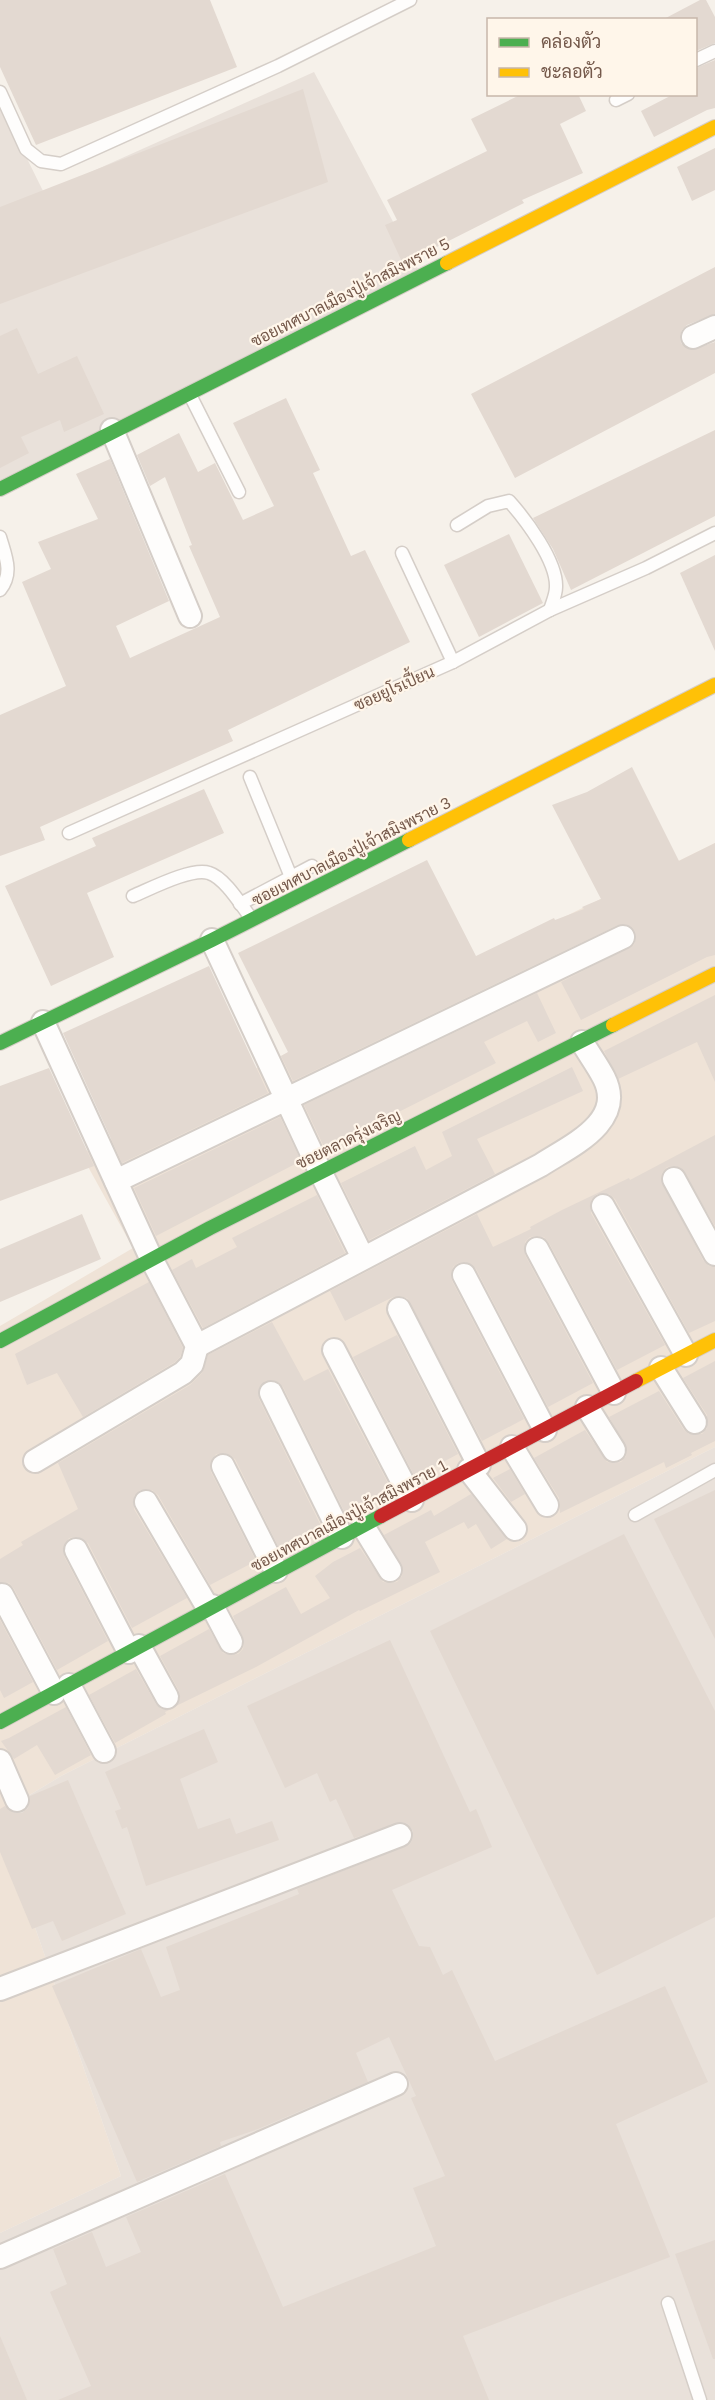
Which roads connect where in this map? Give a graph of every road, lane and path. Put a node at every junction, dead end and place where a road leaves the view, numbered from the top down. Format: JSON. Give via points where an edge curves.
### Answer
{"nodes":[{"id":1,"x":410,"y":0,"type":"edge"},
{"id":2,"x":715,"y":51,"type":"edge"},
{"id":3,"x":697,"y":60,"type":"edge"},
{"id":4,"x":0,"y":92,"type":"edge"},
{"id":5,"x":715,"y":127,"type":"edge"},
{"id":6,"x":715,"y":327,"type":"edge"},
{"id":7,"x":693,"y":337,"type":"dead end"},
{"id":8,"x":188,"y":392,"type":"junction"},
{"id":9,"x":112,"y":430,"type":"junction"},
{"id":10,"x":0,"y":489,"type":"edge"},
{"id":11,"x":239,"y":492,"type":"dead end"},
{"id":12,"x":457,"y":525,"type":"dead end"},
{"id":13,"x":715,"y":533,"type":"edge"},
{"id":14,"x":0,"y":537,"type":"edge"},
{"id":15,"x":402,"y":553,"type":"dead end"},
{"id":16,"x":0,"y":590,"type":"edge"},
{"id":17,"x":550,"y":610,"type":"junction"},
{"id":18,"x":190,"y":616,"type":"dead end"},
{"id":19,"x":453,"y":662,"type":"junction"},
{"id":20,"x":715,"y":685,"type":"edge"},
{"id":21,"x":250,"y":777,"type":"dead end"},
{"id":22,"x":69,"y":833,"type":"dead end"},
{"id":23,"x":312,"y":866,"type":"dead end"},
{"id":24,"x":291,"y":877,"type":"junction"},
{"id":25,"x":133,"y":896,"type":"dead end"},
{"id":26,"x":240,"y":904,"type":"junction"},
{"id":27,"x":252,"y":920,"type":"junction"},
{"id":28,"x":623,"y":937,"type":"dead end"},
{"id":29,"x":213,"y":940,"type":"junction"},
{"id":30,"x":715,"y":974,"type":"edge"},
{"id":31,"x":43,"y":1022,"type":"junction"},
{"id":32,"x":0,"y":1042,"type":"edge"},
{"id":33,"x":582,"y":1042,"type":"junction"},
{"id":34,"x":286,"y":1099,"type":"junction"},
{"id":35,"x":320,"y":1171,"type":"junction"},
{"id":36,"x":674,"y":1179,"type":"dead end"},
{"id":37,"x":116,"y":1181,"type":"junction"},
{"id":38,"x":603,"y":1206,"type":"dead end"},
{"id":39,"x":537,"y":1249,"type":"dead end"},
{"id":40,"x":715,"y":1254,"type":"edge"},
{"id":41,"x":152,"y":1258,"type":"junction"},
{"id":42,"x":363,"y":1258,"type":"junction"},
{"id":43,"x":464,"y":1275,"type":"dead end"},
{"id":44,"x":399,"y":1309,"type":"dead end"},
{"id":45,"x":715,"y":1340,"type":"edge"},
{"id":46,"x":0,"y":1341,"type":"edge"},
{"id":47,"x":197,"y":1346,"type":"junction"},
{"id":48,"x":334,"y":1350,"type":"dead end"},
{"id":49,"x":686,"y":1355,"type":"junction"},
{"id":50,"x":662,"y":1368,"type":"junction"},
{"id":51,"x":614,"y":1393,"type":"junction"},
{"id":52,"x":272,"y":1394,"type":"dead end"},
{"id":53,"x":587,"y":1407,"type":"junction"},
{"id":54,"x":696,"y":1422,"type":"dead end"},
{"id":55,"x":545,"y":1430,"type":"junction"},
{"id":56,"x":512,"y":1447,"type":"junction"},
{"id":57,"x":614,"y":1450,"type":"dead end"},
{"id":58,"x":35,"y":1461,"type":"dead end"},
{"id":59,"x":223,"y":1466,"type":"dead end"},
{"id":60,"x":474,"y":1467,"type":"junction"},
{"id":61,"x":715,"y":1470,"type":"edge"},
{"id":62,"x":412,"y":1500,"type":"junction"},
{"id":63,"x":146,"y":1502,"type":"dead end"},
{"id":64,"x":547,"y":1505,"type":"dead end"},
{"id":65,"x":635,"y":1515,"type":"dead end"},
{"id":66,"x":363,"y":1526,"type":"junction"},
{"id":67,"x":514,"y":1529,"type":"dead end"},
{"id":68,"x":342,"y":1537,"type":"junction"},
{"id":69,"x":76,"y":1550,"type":"dead end"},
{"id":70,"x":390,"y":1569,"type":"dead end"},
{"id":71,"x":276,"y":1571,"type":"junction"},
{"id":72,"x":2,"y":1595,"type":"dead end"},
{"id":73,"x":210,"y":1607,"type":"junction"},
{"id":74,"x":231,"y":1642,"type":"dead end"},
{"id":75,"x":134,"y":1649,"type":"junction"},
{"id":76,"x":62,"y":1689,"type":"junction"},
{"id":77,"x":166,"y":1697,"type":"dead end"},
{"id":78,"x":0,"y":1722,"type":"edge"},
{"id":79,"x":104,"y":1751,"type":"dead end"},
{"id":80,"x":0,"y":1761,"type":"edge"},
{"id":81,"x":17,"y":1800,"type":"dead end"},
{"id":82,"x":400,"y":1835,"type":"dead end"},
{"id":83,"x":0,"y":1989,"type":"edge"},
{"id":84,"x":396,"y":2084,"type":"dead end"},
{"id":85,"x":0,"y":2257,"type":"edge"},
{"id":86,"x":668,"y":2303,"type":"dead end"},
{"id":87,"x":700,"y":2400,"type":"edge"}],
"edges":[{"from":1,"to":4,"type":"lane","via":[[278,66],[61,164],[41,161],[26,149]]},
{"from":2,"to":3,"type":"lane"},
{"from":5,"to":8,"type":"street","name":"ซอยเทศบาลเมืองปู่เจ้าสมิงพราย 5"},
{"from":6,"to":7,"type":"street"},
{"from":8,"to":9,"type":"street","name":"ซอยเทศบาลเมืองปู่เจ้าสมิงพราย 5"},
{"from":8,"to":11,"type":"lane"},
{"from":9,"to":10,"type":"street","name":"ซอยเทศบาลเมืองปู่เจ้าสมิงพราย 5"},
{"from":9,"to":18,"type":"street"},
{"from":12,"to":17,"type":"lane","via":[[488,506],[509,501],[523,516],[550,561],[556,587]]},
{"from":13,"to":17,"type":"lane","name":"ซอยยูโรเปี้ยน"},
{"from":14,"to":16,"type":"lane","via":[[9,569]]},
{"from":15,"to":19,"type":"lane"},
{"from":17,"to":19,"type":"lane","name":"ซอยยูโรเปี้ยน"},
{"from":19,"to":22,"type":"lane","name":"ซอยยูโรเปี้ยน"},
{"from":20,"to":27,"type":"street","name":"ซอยเทศบาลเมืองปู่เจ้าสมิงพราย 3"},
{"from":21,"to":24,"type":"lane"},
{"from":23,"to":24,"type":"lane"},
{"from":24,"to":26,"type":"lane"},
{"from":25,"to":26,"type":"lane","via":[[194,872],[210,873]]},
{"from":26,"to":27,"type":"lane"},
{"from":27,"to":29,"type":"street","name":"ซอยเทศบาลเมืองปู่เจ้าสมิงพราย 3"},
{"from":28,"to":34,"type":"street"},
{"from":29,"to":31,"type":"street","name":"ซอยเทศบาลเมืองปู่เจ้าสมิงพราย 3"},
{"from":29,"to":34,"type":"street"},
{"from":30,"to":33,"type":"street","name":"ซอยตลาดรุ่งเจริญ"},
{"from":31,"to":32,"type":"street","name":"ซอยเทศบาลเมืองปู่เจ้าสมิงพราย 3"},
{"from":31,"to":37,"type":"street"},
{"from":33,"to":35,"type":"street","name":"ซอยตลาดรุ่งเจริญ"},
{"from":33,"to":42,"type":"street","via":[[605,1080],[608,1094],[608,1110],[594,1131],[541,1165]]},
{"from":34,"to":35,"type":"street"},
{"from":34,"to":37,"type":"street"},
{"from":35,"to":41,"type":"street","name":"ซอยตลาดรุ่งเจริญ"},
{"from":35,"to":42,"type":"street"},
{"from":36,"to":40,"type":"street"},
{"from":37,"to":41,"type":"street"},
{"from":38,"to":49,"type":"street"},
{"from":39,"to":51,"type":"street"},
{"from":41,"to":46,"type":"street","name":"ซอยตลาดรุ่งเจริญ"},
{"from":41,"to":47,"type":"street"},
{"from":42,"to":47,"type":"street"},
{"from":43,"to":55,"type":"street"},
{"from":44,"to":60,"type":"street"},
{"from":45,"to":49,"type":"street","name":"ซอยเทศบาลเมืองปู่เจ้าสมิงพราย 1"},
{"from":47,"to":58,"type":"street","via":[[192,1364],[183,1373]]},
{"from":48,"to":62,"type":"street"},
{"from":49,"to":50,"type":"street","name":"ซอยเทศบาลเมืองปู่เจ้าสมิงพราย 1"},
{"from":50,"to":51,"type":"street","name":"ซอยเทศบาลเมืองปู่เจ้าสมิงพราย 1"},
{"from":50,"to":54,"type":"street"},
{"from":51,"to":53,"type":"street","name":"ซอยเทศบาลเมืองปู่เจ้าสมิงพราย 1"},
{"from":52,"to":68,"type":"street"},
{"from":53,"to":55,"type":"street","name":"ซอยเทศบาลเมืองปู่เจ้าสมิงพราย 1"},
{"from":53,"to":57,"type":"street"},
{"from":55,"to":56,"type":"street","name":"ซอยเทศบาลเมืองปู่เจ้าสมิงพราย 1"},
{"from":56,"to":60,"type":"street","name":"ซอยเทศบาลเมืองปู่เจ้าสมิงพราย 1"},
{"from":56,"to":64,"type":"street"},
{"from":59,"to":71,"type":"street"},
{"from":60,"to":62,"type":"street","name":"ซอยเทศบาลเมืองปู่เจ้าสมิงพราย 1"},
{"from":60,"to":67,"type":"street"},
{"from":61,"to":65,"type":"lane"},
{"from":62,"to":66,"type":"street","name":"ซอยเทศบาลเมืองปู่เจ้าสมิงพราย 1"},
{"from":63,"to":73,"type":"street"},
{"from":66,"to":68,"type":"street","name":"ซอยเทศบาลเมืองปู่เจ้าสมิงพราย 1"},
{"from":66,"to":70,"type":"street"},
{"from":68,"to":71,"type":"street","name":"ซอยเทศบาลเมืองปู่เจ้าสมิงพราย 1"},
{"from":69,"to":75,"type":"street"},
{"from":71,"to":73,"type":"street","name":"ซอยเทศบาลเมืองปู่เจ้าสมิงพราย 1"},
{"from":72,"to":76,"type":"street"},
{"from":73,"to":74,"type":"street"},
{"from":73,"to":75,"type":"street","name":"ซอยเทศบาลเมืองปู่เจ้าสมิงพราย 1"},
{"from":75,"to":76,"type":"street","name":"ซอยเทศบาลเมืองปู่เจ้าสมิงพราย 1"},
{"from":75,"to":77,"type":"street"},
{"from":76,"to":78,"type":"street","name":"ซอยเทศบาลเมืองปู่เจ้าสมิงพราย 1"},
{"from":76,"to":79,"type":"street"},
{"from":80,"to":81,"type":"street"},
{"from":82,"to":83,"type":"street"},
{"from":84,"to":85,"type":"street"},
{"from":86,"to":87,"type":"lane"}]}
